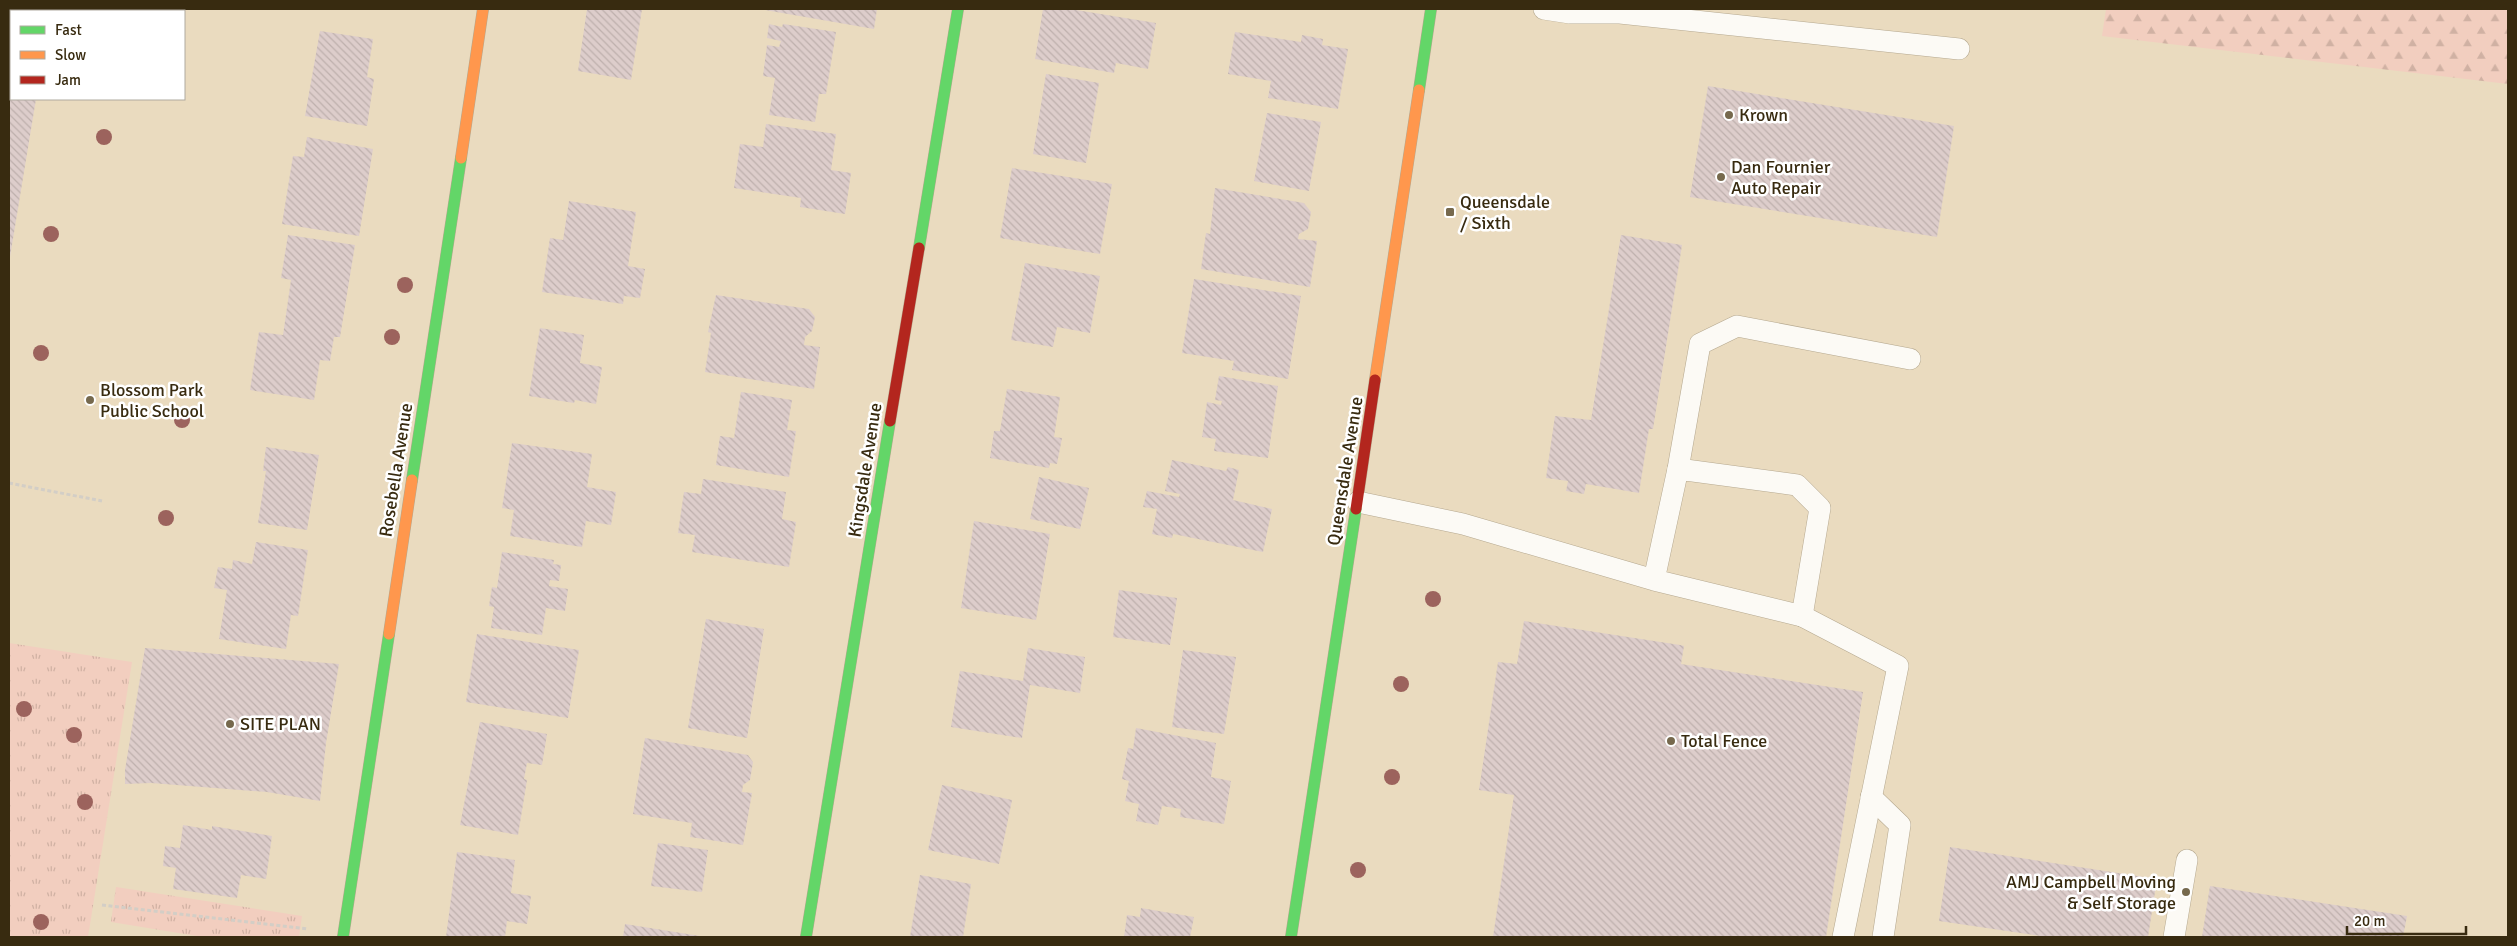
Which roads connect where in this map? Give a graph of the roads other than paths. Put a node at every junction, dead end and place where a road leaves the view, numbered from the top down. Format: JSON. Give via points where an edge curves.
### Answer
{"nodes":[{"id":1,"x":483,"y":9,"type":"edge"},
{"id":2,"x":958,"y":9,"type":"edge"},
{"id":3,"x":1431,"y":9,"type":"edge"},
{"id":4,"x":1544,"y":9,"type":"edge"},
{"id":5,"x":1959,"y":49,"type":"dead end"},
{"id":6,"x":1910,"y":359,"type":"dead end"},
{"id":7,"x":1678,"y":469,"type":"junction"},
{"id":8,"x":1358,"y":502,"type":"junction"},
{"id":9,"x":1654,"y":580,"type":"junction"},
{"id":10,"x":1802,"y":616,"type":"junction"},
{"id":11,"x":1871,"y":797,"type":"junction"},
{"id":12,"x":2187,"y":860,"type":"dead end"},
{"id":13,"x":343,"y":935,"type":"edge"},
{"id":14,"x":806,"y":937,"type":"edge"},
{"id":15,"x":1290,"y":937,"type":"edge"},
{"id":16,"x":1843,"y":937,"type":"edge"},
{"id":17,"x":1883,"y":937,"type":"edge"},
{"id":18,"x":2174,"y":937,"type":"edge"}],
"edges":[{"from":1,"to":13,"type":"street","name":"Rosebella Avenue"},
{"from":2,"to":14,"type":"street","name":"Kingsdale Avenue"},
{"from":3,"to":8,"type":"street","name":"Queensdale Avenue"},
{"from":4,"to":5,"type":"lane","via":[[1570,14],[1620,13]]},
{"from":6,"to":7,"type":"lane","via":[[1737,326],[1700,344]]},
{"from":7,"to":9,"type":"lane"},
{"from":7,"to":10,"type":"lane","via":[[1797,485],[1820,508]]},
{"from":8,"to":9,"type":"lane","via":[[1463,524]]},
{"from":8,"to":15,"type":"street","name":"Queensdale Avenue"},
{"from":9,"to":10,"type":"lane"},
{"from":10,"to":11,"type":"lane","via":[[1898,666]]},
{"from":11,"to":16,"type":"lane"},
{"from":11,"to":17,"type":"lane","via":[[1900,825]]},
{"from":12,"to":18,"type":"lane"}]}
